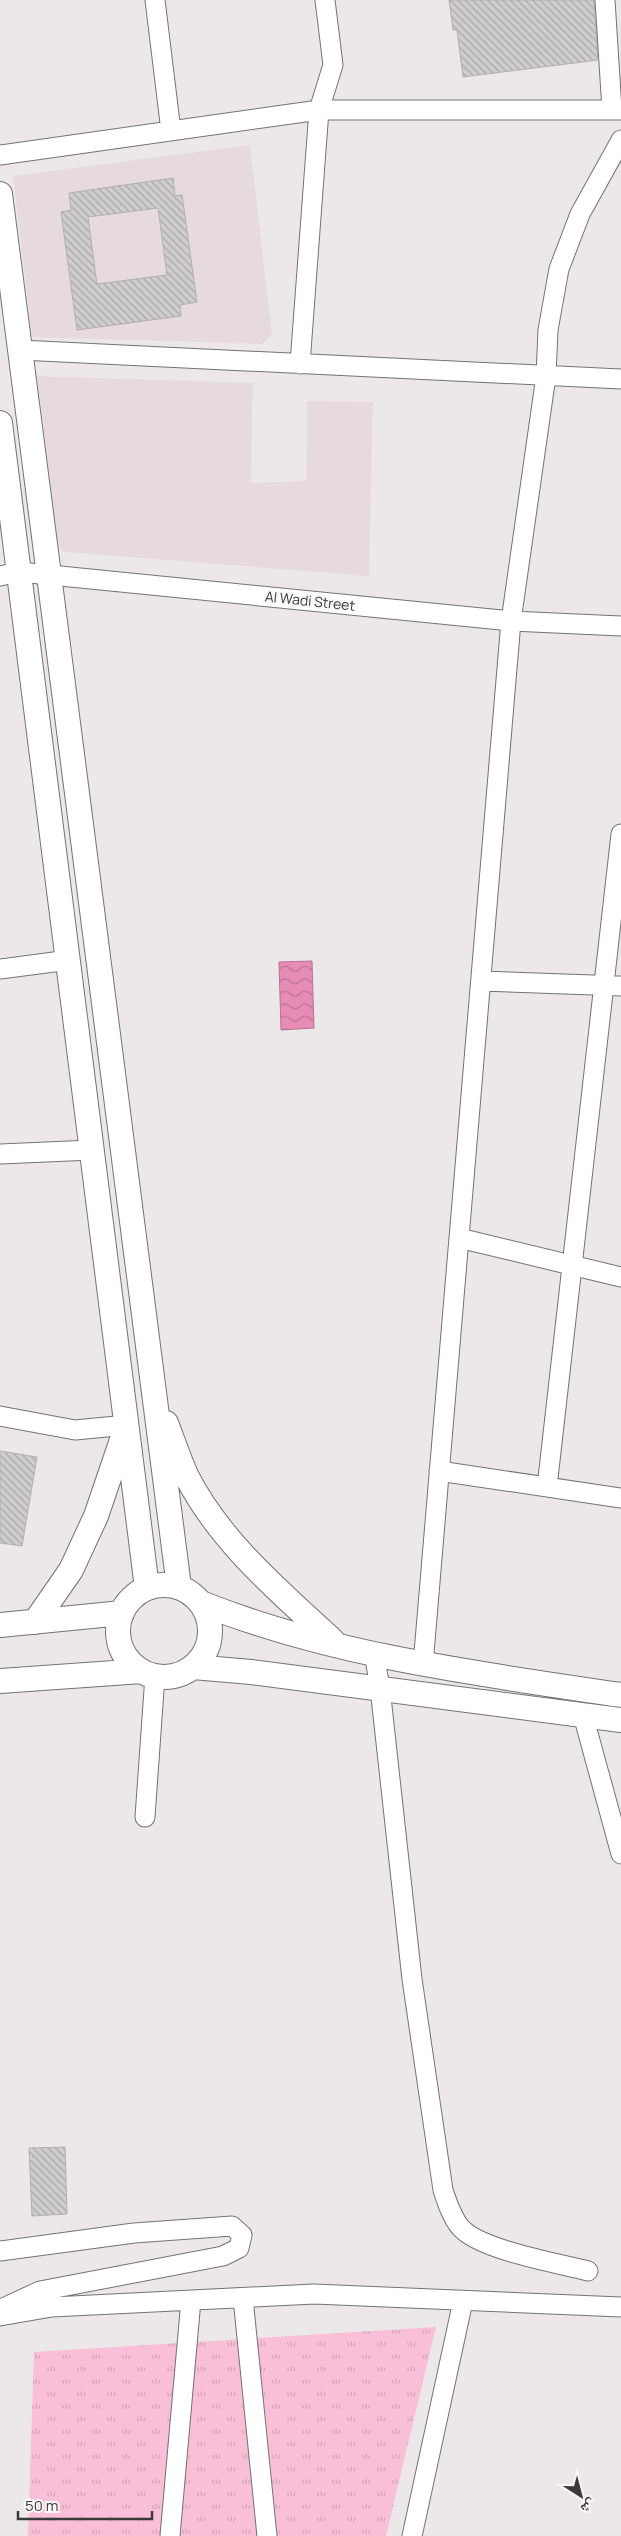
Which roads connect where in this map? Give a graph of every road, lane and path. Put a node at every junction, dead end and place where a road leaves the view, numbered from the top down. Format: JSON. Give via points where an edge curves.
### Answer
{"nodes":[{"id":1,"x":154,"y":0,"type":"edge"},
{"id":2,"x":325,"y":0,"type":"edge"},
{"id":3,"x":605,"y":0,"type":"edge"},
{"id":4,"x":319,"y":110,"type":"junction"},
{"id":5,"x":616,"y":110,"type":"edge"},
{"id":6,"x":171,"y":131,"type":"junction"},
{"id":7,"x":621,"y":140,"type":"edge"},
{"id":8,"x":0,"y":155,"type":"edge"},
{"id":9,"x":0,"y":194,"type":"edge"},
{"id":10,"x":20,"y":350,"type":"junction"},
{"id":11,"x":300,"y":364,"type":"junction"},
{"id":12,"x":546,"y":376,"type":"junction"},
{"id":13,"x":621,"y":379,"type":"edge"},
{"id":14,"x":0,"y":423,"type":"edge"},
{"id":15,"x":10,"y":574,"type":"edge"},
{"id":16,"x":49,"y":575,"type":"junction"},
{"id":17,"x":511,"y":622,"type":"junction"},
{"id":18,"x":621,"y":626,"type":"edge"},
{"id":19,"x":621,"y":834,"type":"edge"},
{"id":20,"x":68,"y":960,"type":"junction"},
{"id":21,"x":0,"y":969,"type":"edge"},
{"id":22,"x":481,"y":981,"type":"junction"},
{"id":23,"x":612,"y":986,"type":"edge"},
{"id":24,"x":92,"y":1150,"type":"junction"},
{"id":25,"x":0,"y":1154,"type":"edge"},
{"id":26,"x":459,"y":1238,"type":"junction"},
{"id":27,"x":572,"y":1266,"type":"junction"},
{"id":28,"x":621,"y":1277,"type":"edge"},
{"id":29,"x":152,"y":1388,"type":"junction"},
{"id":30,"x":0,"y":1416,"type":"edge"},
{"id":31,"x":127,"y":1425,"type":"junction"},
{"id":32,"x":439,"y":1471,"type":"junction"},
{"id":33,"x":547,"y":1487,"type":"junction"},
{"id":34,"x":621,"y":1498,"type":"edge"},
{"id":35,"x":179,"y":1587,"type":"junction"},
{"id":36,"x":147,"y":1588,"type":"junction"},
{"id":37,"x":201,"y":1603,"type":"junction"},
{"id":38,"x":122,"y":1613,"type":"junction"},
{"id":39,"x":35,"y":1622,"type":"junction"},
{"id":40,"x":0,"y":1626,"type":"edge"},
{"id":41,"x":336,"y":1644,"type":"junction"},
{"id":42,"x":374,"y":1653,"type":"junction"},
{"id":43,"x":424,"y":1665,"type":"junction"},
{"id":44,"x":193,"y":1667,"type":"junction"},
{"id":45,"x":149,"y":1674,"type":"junction"},
{"id":46,"x":0,"y":1681,"type":"edge"},
{"id":47,"x":380,"y":1688,"type":"junction"},
{"id":48,"x":621,"y":1695,"type":"edge"},
{"id":49,"x":583,"y":1715,"type":"junction"},
{"id":50,"x":621,"y":1720,"type":"edge"},
{"id":51,"x":145,"y":1817,"type":"dead end"},
{"id":52,"x":621,"y":1854,"type":"edge"},
{"id":53,"x":0,"y":2251,"type":"edge"},
{"id":54,"x":588,"y":2271,"type":"dead end"},
{"id":55,"x":243,"y":2298,"type":"junction"},
{"id":56,"x":191,"y":2300,"type":"junction"},
{"id":57,"x":463,"y":2301,"type":"junction"},
{"id":58,"x":621,"y":2307,"type":"edge"},
{"id":59,"x":0,"y":2310,"type":"edge"},
{"id":60,"x":0,"y":2316,"type":"edge"},
{"id":61,"x":170,"y":2536,"type":"edge"},
{"id":62,"x":267,"y":2536,"type":"edge"},
{"id":63,"x":412,"y":2536,"type":"edge"}],
"edges":[{"from":1,"to":6,"type":"street"},
{"from":2,"to":4,"type":"street","via":[[333,65]]},
{"from":3,"to":5,"type":"street"},
{"from":4,"to":5,"type":"street"},
{"from":4,"to":6,"type":"street"},
{"from":4,"to":11,"type":"street"},
{"from":6,"to":8,"type":"street"},
{"from":7,"to":12,"type":"street","via":[[580,214],[558,269],[548,330]]},
{"from":9,"to":10,"type":"main road"},
{"from":10,"to":11,"type":"street"},
{"from":10,"to":16,"type":"main road"},
{"from":11,"to":12,"type":"street"},
{"from":12,"to":13,"type":"street"},
{"from":12,"to":17,"type":"street"},
{"from":14,"to":15,"type":"main road"},
{"from":15,"to":16,"type":"street","name":"Al Wadi Street"},
{"from":15,"to":20,"type":"main road"},
{"from":16,"to":17,"type":"street","name":"Al Wadi Street"},
{"from":16,"to":29,"type":"main road"},
{"from":17,"to":18,"type":"street","name":"Al Wadi Street"},
{"from":17,"to":22,"type":"street"},
{"from":19,"to":23,"type":"street"},
{"from":20,"to":21,"type":"street"},
{"from":20,"to":24,"type":"main road"},
{"from":22,"to":23,"type":"street"},
{"from":22,"to":26,"type":"street"},
{"from":23,"to":27,"type":"street"},
{"from":24,"to":25,"type":"street"},
{"from":24,"to":31,"type":"main road"},
{"from":26,"to":27,"type":"street"},
{"from":26,"to":32,"type":"street"},
{"from":27,"to":28,"type":"street"},
{"from":27,"to":33,"type":"street"},
{"from":29,"to":35,"type":"main road"},
{"from":29,"to":41,"type":"main road","via":[[187,1477],[218,1526],[258,1572]]},
{"from":30,"to":31,"type":"street","via":[[75,1430]]},
{"from":31,"to":36,"type":"main road"},
{"from":31,"to":39,"type":"main road","via":[[92,1525],[71,1570]]},
{"from":32,"to":33,"type":"street"},
{"from":32,"to":43,"type":"street"},
{"from":33,"to":34,"type":"street"},
{"from":35,"to":36,"type":"main road"},
{"from":35,"to":37,"type":"main road"},
{"from":36,"to":38,"type":"main road","via":[[137,1594]]},
{"from":37,"to":41,"type":"main road","via":[[239,1618]]},
{"from":37,"to":44,"type":"main road","via":[[208,1615],[209,1643]]},
{"from":38,"to":39,"type":"main road"},
{"from":38,"to":45,"type":"main road","via":[[118,1626],[123,1652]]},
{"from":39,"to":40,"type":"main road"},
{"from":41,"to":42,"type":"main road"},
{"from":42,"to":43,"type":"main road"},
{"from":42,"to":47,"type":"street"},
{"from":43,"to":48,"type":"main road"},
{"from":44,"to":45,"type":"main road","via":[[175,1675]]},
{"from":44,"to":47,"type":"main road"},
{"from":45,"to":46,"type":"main road"},
{"from":45,"to":51,"type":"street"},
{"from":47,"to":49,"type":"main road"},
{"from":47,"to":54,"type":"street","via":[[412,1978],[443,2190],[450,2210],[461,2228],[486,2244]]},
{"from":49,"to":50,"type":"main road"},
{"from":49,"to":52,"type":"street"},
{"from":53,"to":59,"type":"street","via":[[134,2233],[232,2226],[242,2235],[239,2248],[223,2256],[40,2291]]},
{"from":55,"to":56,"type":"street"},
{"from":55,"to":57,"type":"street","via":[[314,2294]]},
{"from":55,"to":62,"type":"street"},
{"from":56,"to":60,"type":"street","via":[[52,2307]]},
{"from":56,"to":61,"type":"street"},
{"from":57,"to":58,"type":"street"},
{"from":57,"to":63,"type":"street"}]}
